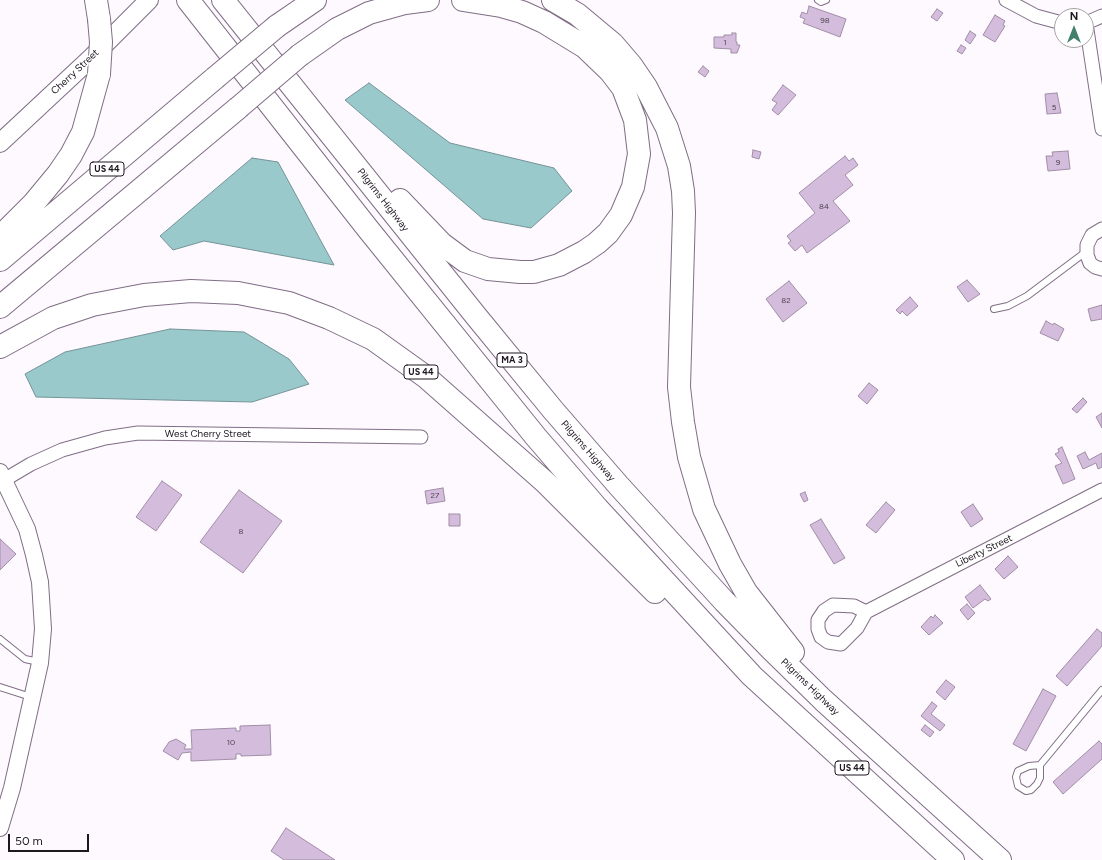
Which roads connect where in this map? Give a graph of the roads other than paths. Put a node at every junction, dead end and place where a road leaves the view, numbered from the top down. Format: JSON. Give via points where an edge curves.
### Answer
{"nodes":[{"id":1,"x":149,"y":0,"type":"edge"},
{"id":2,"x":188,"y":0,"type":"edge"},
{"id":3,"x":223,"y":0,"type":"edge"},
{"id":4,"x":315,"y":0,"type":"edge"},
{"id":5,"x":428,"y":0,"type":"edge"},
{"id":6,"x":463,"y":0,"type":"edge"},
{"id":7,"x":553,"y":0,"type":"edge"},
{"id":8,"x":818,"y":0,"type":"edge"},
{"id":9,"x":826,"y":0,"type":"edge"},
{"id":10,"x":1006,"y":0,"type":"edge"},
{"id":11,"x":98,"y":10,"type":"edge"},
{"id":12,"x":1054,"y":21,"type":"edge"},
{"id":13,"x":1090,"y":48,"type":"edge"},
{"id":14,"x":1102,"y":129,"type":"edge"},
{"id":15,"x":0,"y":143,"type":"edge"},
{"id":16,"x":356,"y":165,"type":"junction"},
{"id":17,"x":1102,"y":229,"type":"edge"},
{"id":18,"x":0,"y":236,"type":"edge"},
{"id":19,"x":1087,"y":251,"type":"junction"},
{"id":20,"x":0,"y":260,"type":"edge"},
{"id":21,"x":1102,"y":269,"type":"edge"},
{"id":22,"x":0,"y":308,"type":"edge"},
{"id":23,"x":994,"y":309,"type":"dead end"},
{"id":24,"x":0,"y":347,"type":"edge"},
{"id":25,"x":422,"y":437,"type":"dead end"},
{"id":26,"x":2,"y":476,"type":"edge"},
{"id":27,"x":1102,"y":490,"type":"edge"},
{"id":28,"x":866,"y":612,"type":"dead end"},
{"id":29,"x":0,"y":639,"type":"edge"},
{"id":30,"x":40,"y":662,"type":"junction"},
{"id":31,"x":752,"y":676,"type":"junction"},
{"id":32,"x":0,"y":687,"type":"edge"},
{"id":33,"x":1102,"y":690,"type":"edge"},
{"id":34,"x":34,"y":691,"type":"junction"},
{"id":35,"x":824,"y":700,"type":"junction"},
{"id":36,"x":1040,"y":765,"type":"junction"},
{"id":37,"x":0,"y":828,"type":"edge"},
{"id":38,"x":953,"y":860,"type":"edge"},
{"id":39,"x":1000,"y":860,"type":"edge"}],
"edges":[{"from":1,"to":15,"type":"main road","name":"Cherry Street"},
{"from":2,"to":31,"type":"highway","number":"MA 3","via":[[536,437],[609,521]]},
{"from":3,"to":16,"type":"highway","name":"Pilgrims Highway","number":"MA 3"},
{"from":4,"to":20,"type":"highway","number":"US 44","bridge":true,"via":[[277,26]]},
{"from":5,"to":22,"type":"highway","bridge":true,"via":[[399,4],[363,16],[320,39]]},
{"from":6,"to":16,"type":"highway","via":[[522,12],[565,33],[596,57],[623,88],[635,120],[639,154],[633,188],[621,215],[597,243],[559,265],[534,272],[499,271],[476,266],[453,254],[394,194]]},
{"from":7,"to":35,"type":"highway","number":"US 44","via":[[577,14],[613,44],[646,87],[667,128],[679,166],[683,191],[679,387],[684,429],[696,482],[709,521],[730,564],[751,598],[796,656]]},
{"from":8,"to":9,"type":"lane"},
{"from":10,"to":12,"type":"street","via":[[1036,16]]},
{"from":11,"to":18,"type":"highway","bridge":true,"via":[[101,42],[99,74],[83,132],[58,174],[34,203]]},
{"from":13,"to":14,"type":"street"},
{"from":16,"to":35,"type":"highway","name":"Pilgrims Highway","number":"MA 3","via":[[553,410],[619,486],[724,601]]},
{"from":17,"to":19,"type":"street","via":[[1092,235]]},
{"from":19,"to":21,"type":"street","via":[[1090,263],[1095,268]]},
{"from":19,"to":23,"type":"lane","via":[[1028,296],[1008,306]]},
{"from":24,"to":31,"type":"highway","number":"US 44","via":[[52,318],[92,305],[191,291],[238,293],[289,303],[329,318],[373,339],[426,377],[545,482],[702,638]]},
{"from":25,"to":26,"type":"street","name":"West Cherry Street","via":[[138,433],[62,450]]},
{"from":26,"to":30,"type":"street","via":[[26,529],[40,582],[43,629]]},
{"from":27,"to":28,"type":"street","name":"Liberty Street"},
{"from":29,"to":30,"type":"lane","via":[[25,659]]},
{"from":30,"to":34,"type":"street"},
{"from":31,"to":38,"type":"highway","number":"US 44"},
{"from":32,"to":34,"type":"lane"},
{"from":33,"to":36,"type":"lane"},
{"from":34,"to":37,"type":"street","via":[[12,788]]},
{"from":35,"to":39,"type":"highway","name":"Pilgrims Highway","number":"US 44"},
{"from":36,"to":36,"type":"lane","via":[[1018,771],[1018,786],[1026,791],[1031,790],[1040,778]]}]}
